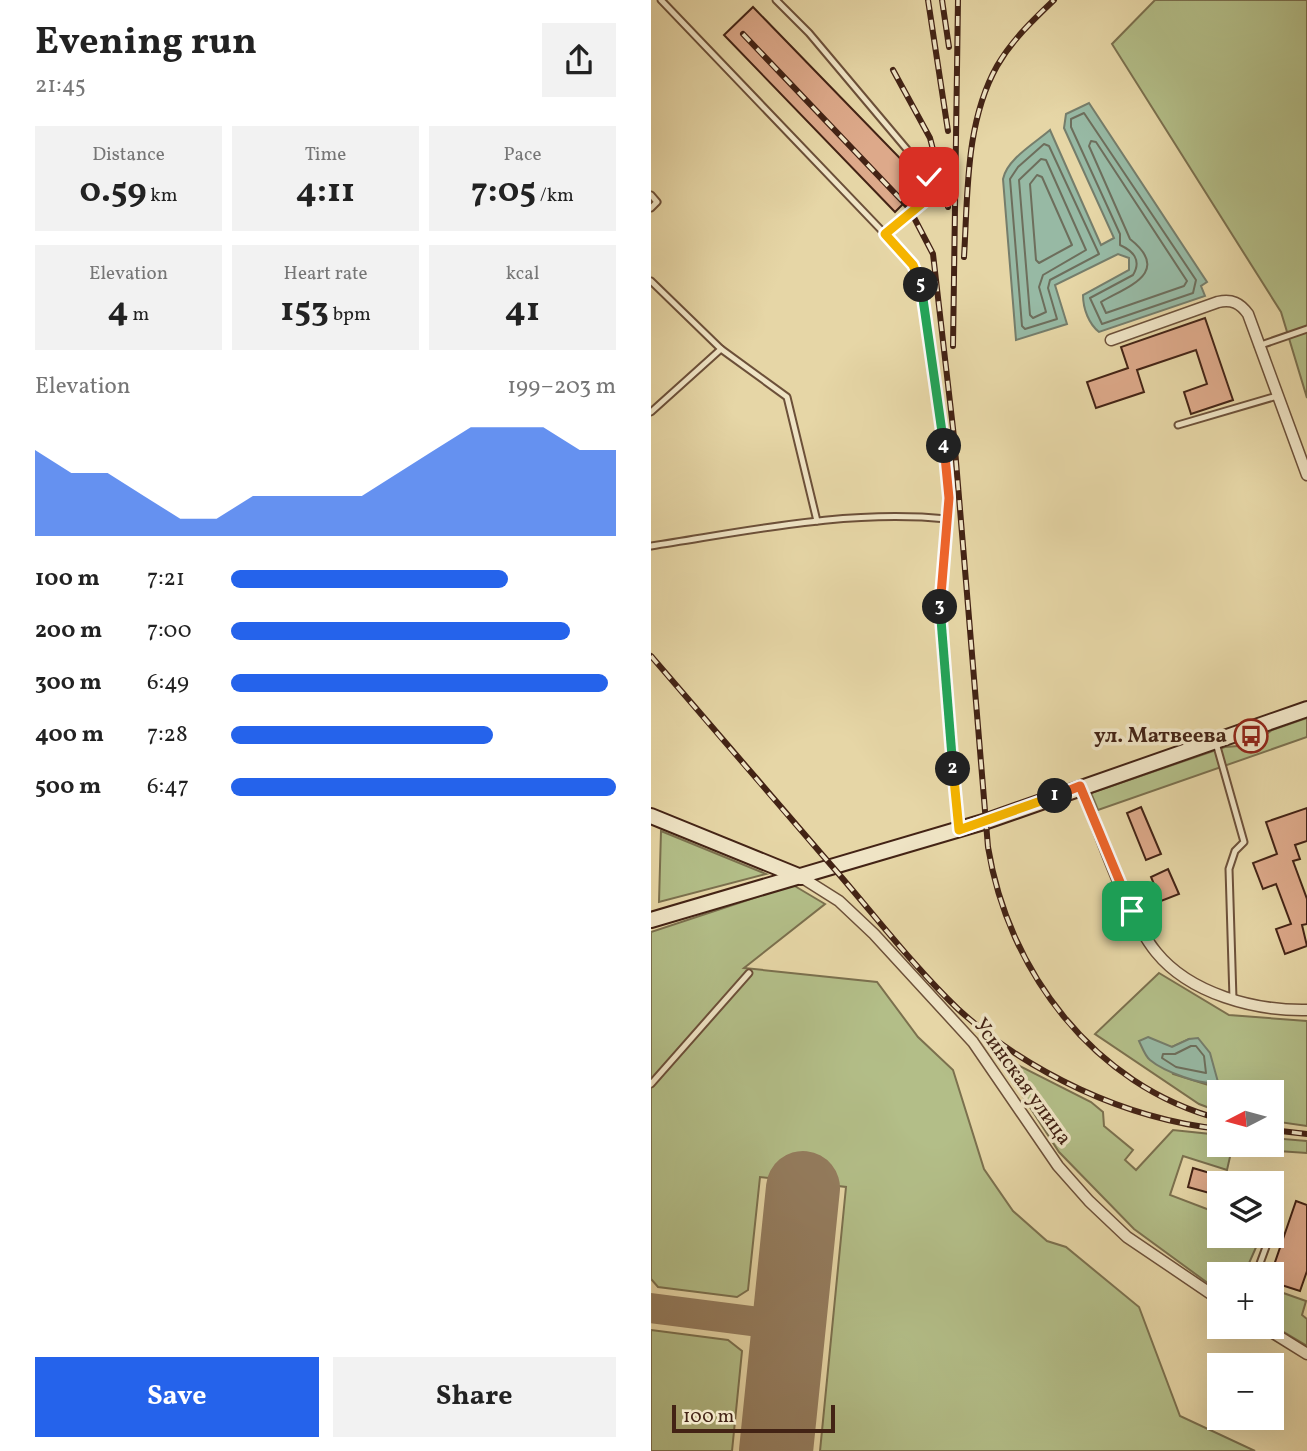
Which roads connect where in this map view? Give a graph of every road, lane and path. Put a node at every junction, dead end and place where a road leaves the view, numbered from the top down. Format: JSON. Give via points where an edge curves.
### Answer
{"nodes":[{"id":1,"x":661,"y":0,"type":"edge"},
{"id":2,"x":776,"y":0,"type":"edge"},
{"id":3,"x":651,"y":195,"type":"edge"},
{"id":4,"x":651,"y":208,"type":"edge"},
{"id":5,"x":885,"y":234,"type":"junction"},
{"id":6,"x":651,"y":281,"type":"edge"},
{"id":7,"x":1307,"y":329,"type":"edge"},
{"id":8,"x":1111,"y":340,"type":"dead end"},
{"id":9,"x":1258,"y":346,"type":"junction"},
{"id":10,"x":721,"y":349,"type":"junction"},
{"id":11,"x":1277,"y":396,"type":"junction"},
{"id":12,"x":651,"y":412,"type":"edge"},
{"id":13,"x":1178,"y":425,"type":"dead end"},
{"id":14,"x":1307,"y":475,"type":"edge"},
{"id":15,"x":947,"y":519,"type":"junction"},
{"id":16,"x":817,"y":521,"type":"junction"},
{"id":17,"x":651,"y":546,"type":"edge"},
{"id":18,"x":1307,"y":709,"type":"edge"},
{"id":19,"x":1215,"y":740,"type":"junction"},
{"id":20,"x":1080,"y":786,"type":"junction"},
{"id":21,"x":651,"y":816,"type":"edge"},
{"id":22,"x":959,"y":830,"type":"junction"},
{"id":23,"x":801,"y":877,"type":"junction"},
{"id":24,"x":651,"y":920,"type":"edge"},
{"id":25,"x":749,"y":974,"type":"dead end"},
{"id":26,"x":1233,"y":999,"type":"junction"},
{"id":27,"x":1307,"y":1010,"type":"edge"},
{"id":28,"x":651,"y":1084,"type":"edge"},
{"id":29,"x":1207,"y":1290,"type":"edge"},
{"id":30,"x":1283,"y":1339,"type":"edge"},
{"id":31,"x":1307,"y":1354,"type":"edge"}],
"edges":[{"from":1,"to":5,"type":"lane"},
{"from":2,"to":5,"type":"lane","via":[[929,177],[926,200]]},
{"from":3,"to":4,"type":"lane","via":[[657,202]]},
{"from":5,"to":15,"type":"lane","via":[[913,265],[921,283],[948,477]]},
{"from":6,"to":10,"type":"lane"},
{"from":7,"to":9,"type":"lane"},
{"from":8,"to":9,"type":"street","via":[[1228,300],[1248,314]]},
{"from":9,"to":11,"type":"street"},
{"from":10,"to":12,"type":"lane"},
{"from":10,"to":16,"type":"lane","via":[[787,397]]},
{"from":11,"to":13,"type":"lane"},
{"from":11,"to":14,"type":"street"},
{"from":15,"to":16,"type":"lane","via":[[889,516]]},
{"from":15,"to":22,"type":"lane","via":[[940,604]]},
{"from":16,"to":17,"type":"lane"},
{"from":18,"to":19,"type":"street"},
{"from":19,"to":20,"type":"street"},
{"from":19,"to":26,"type":"lane","via":[[1244,842],[1229,869]]},
{"from":20,"to":22,"type":"street"},
{"from":20,"to":26,"type":"street","via":[[1132,911],[1157,953],[1189,980]]},
{"from":21,"to":23,"type":"street"},
{"from":22,"to":23,"type":"street"},
{"from":23,"to":24,"type":"street"},
{"from":23,"to":29,"type":"street","name":"Усинская улица","via":[[839,901],[874,934],[972,1042],[1058,1166],[1089,1201],[1127,1237]]},
{"from":25,"to":28,"type":"lane"},
{"from":26,"to":27,"type":"street"},
{"from":30,"to":31,"type":"street"}]}
